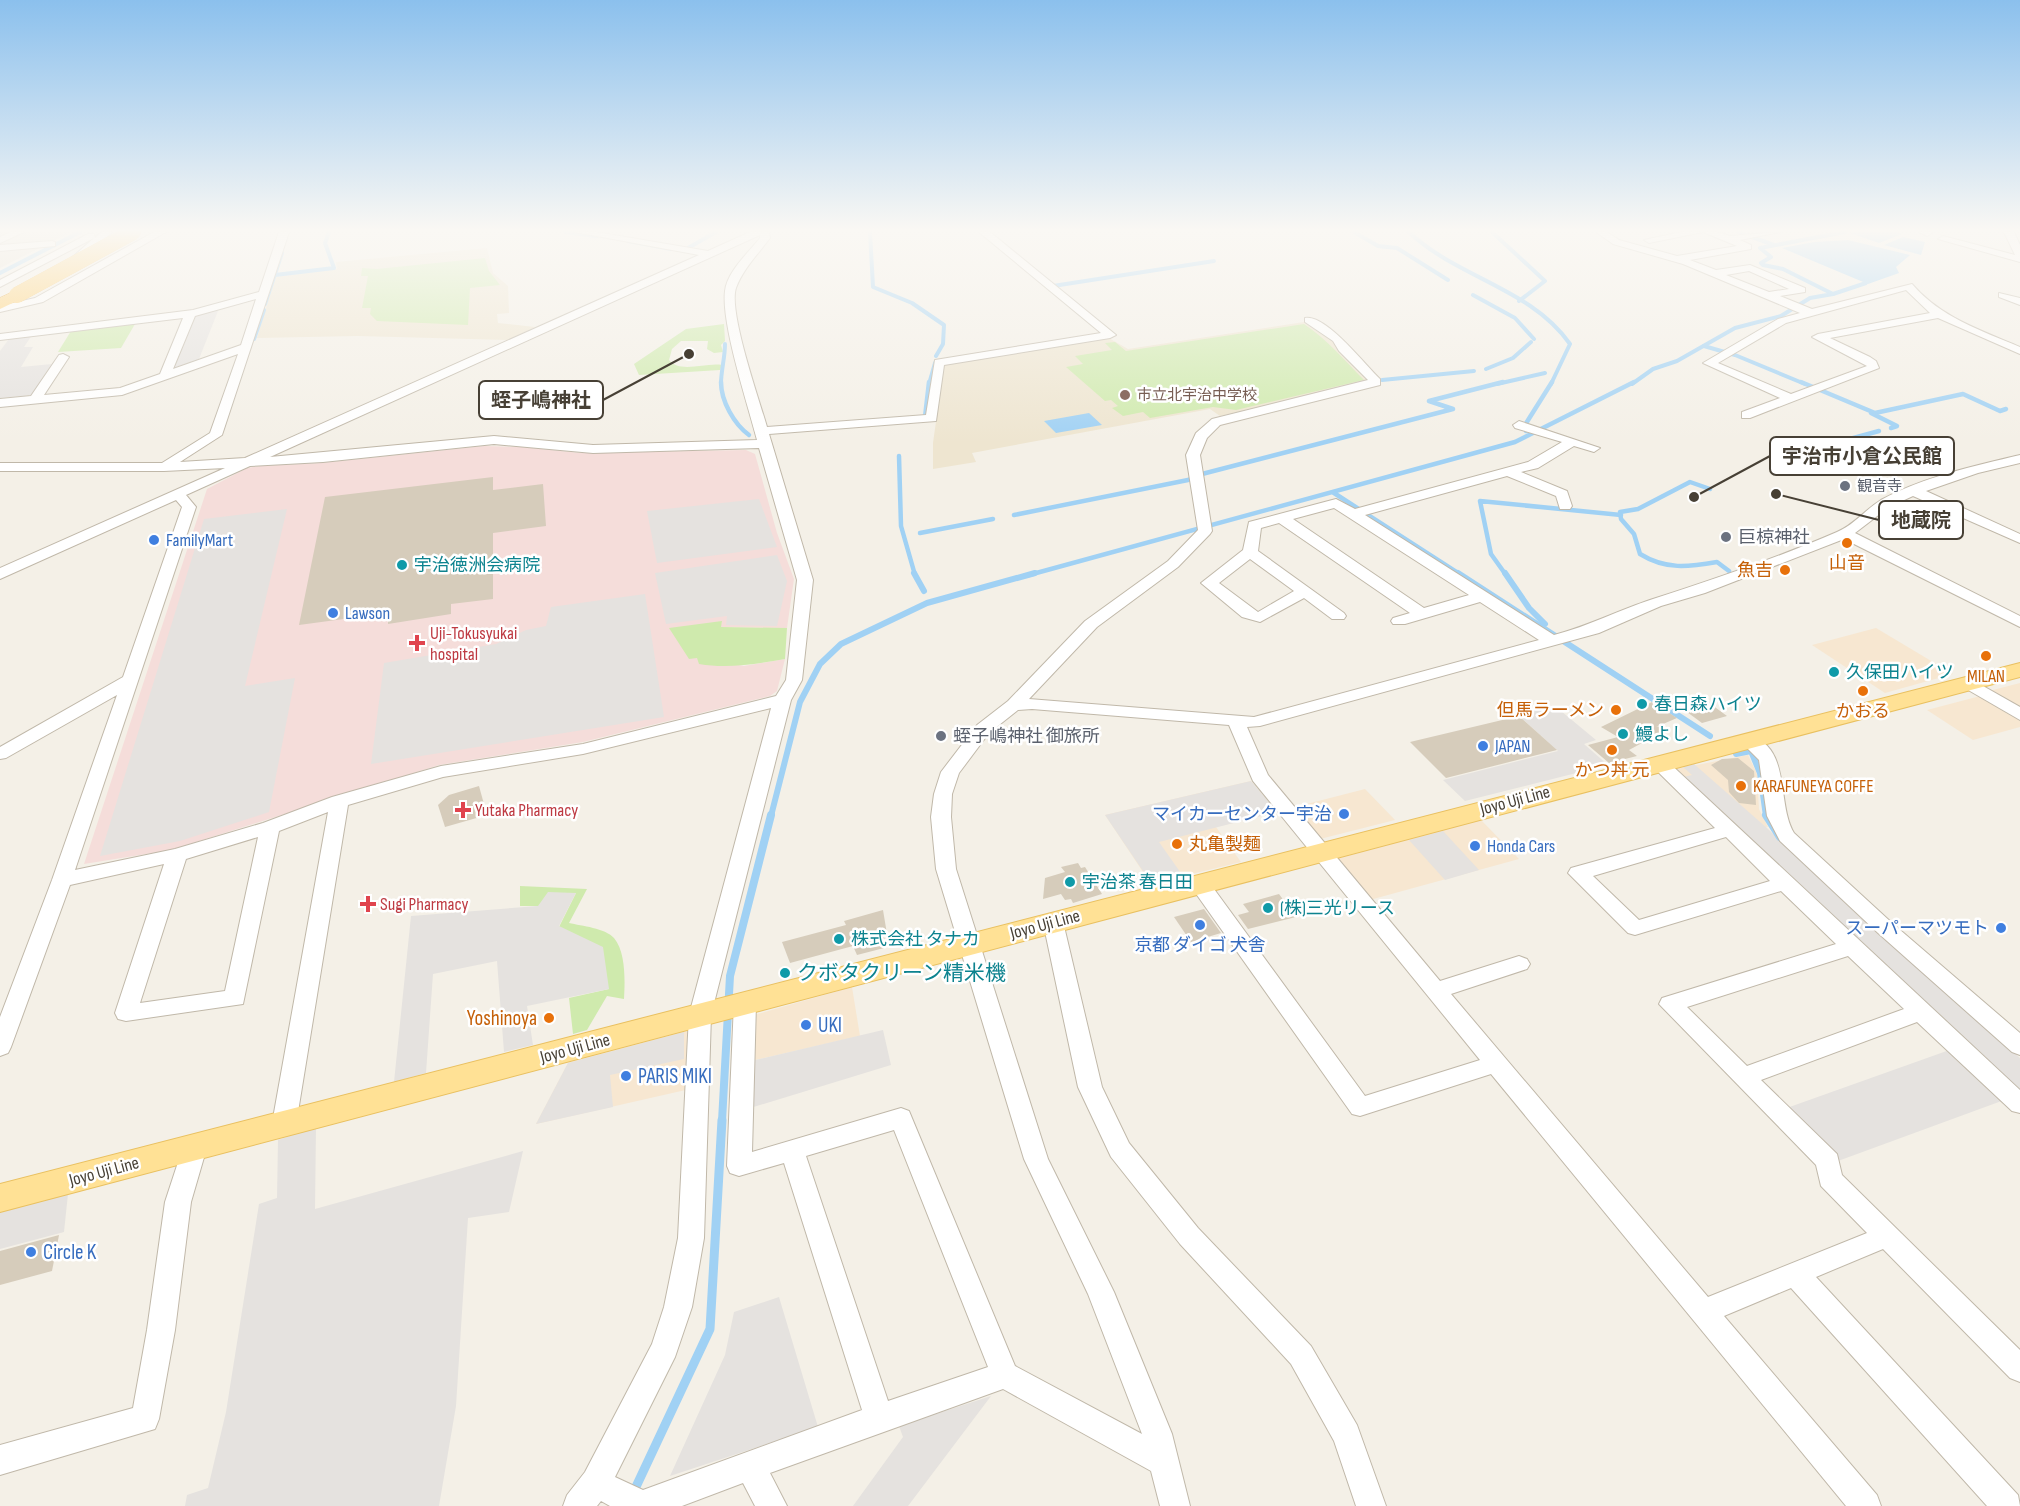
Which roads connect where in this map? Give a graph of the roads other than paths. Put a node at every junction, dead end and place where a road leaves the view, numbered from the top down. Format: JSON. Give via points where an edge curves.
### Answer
{"nodes":[{"id":1,"x":25,"y":302,"type":"edge"},
{"id":2,"x":233,"y":302,"type":"edge"},
{"id":3,"x":260,"y":302,"type":"edge"},
{"id":4,"x":602,"y":302,"type":"edge"},
{"id":5,"x":730,"y":302,"type":"edge"},
{"id":6,"x":1071,"y":302,"type":"edge"},
{"id":7,"x":1785,"y":302,"type":"edge"},
{"id":8,"x":1850,"y":302,"type":"edge"},
{"id":9,"x":1926,"y":302,"type":"edge"},
{"id":10,"x":1,"y":306,"type":"edge"},
{"id":11,"x":1811,"y":313,"type":"junction"},
{"id":12,"x":190,"y":314,"type":"junction"},
{"id":13,"x":1941,"y":314,"type":"junction"},
{"id":14,"x":1309,"y":320,"type":"dead end"},
{"id":15,"x":2,"y":339,"type":"edge"},
{"id":16,"x":245,"y":347,"type":"junction"},
{"id":17,"x":2020,"y":351,"type":"edge"},
{"id":18,"x":63,"y":357,"type":"dead end"},
{"id":19,"x":165,"y":375,"type":"junction"},
{"id":20,"x":36,"y":398,"type":"junction"},
{"id":21,"x":1790,"y":398,"type":"junction"},
{"id":22,"x":0,"y":403,"type":"edge"},
{"id":23,"x":1746,"y":415,"type":"dead end"},
{"id":24,"x":1519,"y":425,"type":"dead end"},
{"id":25,"x":764,"y":438,"type":"junction"},
{"id":26,"x":1573,"y":441,"type":"junction"},
{"id":27,"x":1594,"y":448,"type":"dead end"},
{"id":28,"x":2020,"y":459,"type":"edge"},
{"id":29,"x":249,"y":460,"type":"junction"},
{"id":30,"x":0,"y":466,"type":"edge"},
{"id":31,"x":164,"y":467,"type":"junction"},
{"id":32,"x":1509,"y":472,"type":"junction"},
{"id":33,"x":1914,"y":491,"type":"junction"},
{"id":34,"x":178,"y":494,"type":"junction"},
{"id":35,"x":1565,"y":506,"type":"dead end"},
{"id":36,"x":1354,"y":514,"type":"junction"},
{"id":37,"x":1282,"y":518,"type":"junction"},
{"id":38,"x":1845,"y":534,"type":"junction"},
{"id":39,"x":2020,"y":539,"type":"edge"},
{"id":40,"x":1250,"y":552,"type":"junction"},
{"id":41,"x":0,"y":574,"type":"edge"},
{"id":42,"x":1304,"y":592,"type":"junction"},
{"id":43,"x":1482,"y":596,"type":"junction"},
{"id":44,"x":1422,"y":614,"type":"junction"},
{"id":45,"x":1338,"y":616,"type":"dead end"},
{"id":46,"x":1400,"y":621,"type":"dead end"},
{"id":47,"x":2020,"y":622,"type":"edge"},
{"id":48,"x":1558,"y":640,"type":"junction"},
{"id":49,"x":2020,"y":670,"type":"edge"},
{"id":50,"x":132,"y":679,"type":"junction"},
{"id":51,"x":1969,"y":683,"type":"junction"},
{"id":52,"x":782,"y":700,"type":"junction"},
{"id":53,"x":1014,"y":705,"type":"junction"},
{"id":54,"x":2020,"y":715,"type":"edge"},
{"id":55,"x":1237,"y":723,"type":"junction"},
{"id":56,"x":1748,"y":740,"type":"junction"},
{"id":57,"x":0,"y":754,"type":"edge"},
{"id":58,"x":1659,"y":763,"type":"junction"},
{"id":59,"x":339,"y":801,"type":"junction"},
{"id":60,"x":270,"y":827,"type":"junction"},
{"id":61,"x":1729,"y":830,"type":"junction"},
{"id":62,"x":1320,"y":851,"type":"junction"},
{"id":63,"x":177,"y":855,"type":"junction"},
{"id":64,"x":62,"y":880,"type":"junction"},
{"id":65,"x":1199,"y":883,"type":"junction"},
{"id":66,"x":1786,"y":883,"type":"junction"},
{"id":67,"x":1053,"y":922,"type":"junction"},
{"id":68,"x":969,"y":944,"type":"junction"},
{"id":69,"x":1852,"y":947,"type":"junction"},
{"id":70,"x":1519,"y":964,"type":"dead end"},
{"id":71,"x":1436,"y":991,"type":"junction"},
{"id":72,"x":724,"y":1009,"type":"junction"},
{"id":73,"x":1919,"y":1012,"type":"junction"},
{"id":74,"x":2020,"y":1046,"type":"edge"},
{"id":75,"x":0,"y":1047,"type":"edge"},
{"id":76,"x":1496,"y":1064,"type":"junction"},
{"id":77,"x":1743,"y":1077,"type":"junction"},
{"id":78,"x":2020,"y":1104,"type":"edge"},
{"id":79,"x":284,"y":1124,"type":"junction"},
{"id":80,"x":195,"y":1147,"type":"junction"},
{"id":81,"x":792,"y":1150,"type":"junction"},
{"id":82,"x":0,"y":1198,"type":"edge"},
{"id":83,"x":1887,"y":1236,"type":"junction"},
{"id":84,"x":1796,"y":1274,"type":"junction"},
{"id":85,"x":1702,"y":1312,"type":"junction"},
{"id":86,"x":2020,"y":1369,"type":"edge"},
{"id":87,"x":1005,"y":1375,"type":"junction"},
{"id":88,"x":879,"y":1418,"type":"junction"},
{"id":89,"x":0,"y":1460,"type":"edge"},
{"id":90,"x":1164,"y":1462,"type":"junction"},
{"id":91,"x":750,"y":1466,"type":"junction"},
{"id":92,"x":600,"y":1486,"type":"junction"},
{"id":93,"x":578,"y":1506,"type":"edge"},
{"id":94,"x":642,"y":1506,"type":"edge"},
{"id":95,"x":772,"y":1506,"type":"edge"},
{"id":96,"x":1175,"y":1506,"type":"edge"},
{"id":97,"x":1371,"y":1506,"type":"edge"},
{"id":98,"x":1866,"y":1506,"type":"edge"},
{"id":99,"x":2007,"y":1506,"type":"edge"}],
"edges":[{"from":1,"to":10,"type":"street"},
{"from":2,"to":12,"type":"street"},
{"from":3,"to":16,"type":"street"},
{"from":4,"to":29,"type":"street"},
{"from":5,"to":25,"type":"street"},
{"from":6,"to":25,"type":"street","via":[[1110,334],[939,362],[932,418]]},
{"from":7,"to":11,"type":"street"},
{"from":8,"to":11,"type":"street"},
{"from":9,"to":13,"type":"street"},
{"from":11,"to":21,"type":"street","via":[[1782,321],[1709,363]]},
{"from":12,"to":15,"type":"street"},
{"from":12,"to":19,"type":"street"},
{"from":13,"to":17,"type":"street"},
{"from":13,"to":21,"type":"street","via":[[1818,337],[1866,359],[1872,368]]},
{"from":14,"to":53,"type":"street","via":[[1337,339],[1376,382],[1216,422],[1201,436],[1193,455],[1204,527],[1173,564],[1091,624]]},
{"from":16,"to":19,"type":"street"},
{"from":16,"to":31,"type":"street","via":[[216,435]]},
{"from":18,"to":20,"type":"street"},
{"from":19,"to":20,"type":"street","via":[[122,391]]},
{"from":20,"to":22,"type":"street"},
{"from":21,"to":23,"type":"street"},
{"from":24,"to":26,"type":"street"},
{"from":25,"to":29,"type":"street","via":[[593,449],[494,440],[323,458]]},
{"from":25,"to":52,"type":"street","via":[[805,580],[794,680]]},
{"from":26,"to":27,"type":"street"},
{"from":26,"to":32,"type":"street","via":[[1533,465]]},
{"from":28,"to":33,"type":"street"},
{"from":29,"to":31,"type":"street"},
{"from":29,"to":34,"type":"street"},
{"from":30,"to":31,"type":"street"},
{"from":32,"to":35,"type":"street","via":[[1562,494]]},
{"from":32,"to":36,"type":"street"},
{"from":33,"to":38,"type":"street","via":[[1884,504]]},
{"from":33,"to":39,"type":"street"},
{"from":34,"to":41,"type":"street"},
{"from":34,"to":50,"type":"street","via":[[189,507]]},
{"from":36,"to":37,"type":"street","via":[[1336,503]]},
{"from":36,"to":43,"type":"street"},
{"from":37,"to":40,"type":"street","via":[[1254,525]]},
{"from":37,"to":44,"type":"street"},
{"from":38,"to":47,"type":"street"},
{"from":38,"to":48,"type":"street"},
{"from":40,"to":42,"type":"street"},
{"from":40,"to":42,"type":"street","via":[[1209,583],[1248,614],[1260,617]]},
{"from":42,"to":45,"type":"street"},
{"from":43,"to":44,"type":"street"},
{"from":43,"to":48,"type":"street"},
{"from":44,"to":46,"type":"street"},
{"from":48,"to":55,"type":"street","via":[[1254,722]]},
{"from":49,"to":51,"type":"main road","name":"Joyo Uji Line"},
{"from":50,"to":57,"type":"street"},
{"from":50,"to":64,"type":"street"},
{"from":51,"to":54,"type":"street"},
{"from":51,"to":56,"type":"main road","name":"Joyo Uji Line"},
{"from":52,"to":59,"type":"street","via":[[583,749],[441,772]]},
{"from":52,"to":72,"type":"street"},
{"from":53,"to":55,"type":"street"},
{"from":53,"to":68,"type":"street","via":[[976,736],[950,772],[943,794],[946,869]]},
{"from":55,"to":62,"type":"street","via":[[1260,777]]},
{"from":56,"to":58,"type":"main road","name":"Joyo Uji Line"},
{"from":56,"to":74,"type":"street","via":[[1767,759],[1773,809],[1787,837]]},
{"from":58,"to":61,"type":"street"},
{"from":58,"to":62,"type":"main road","name":"Joyo Uji Line"},
{"from":59,"to":60,"type":"street"},
{"from":59,"to":79,"type":"street"},
{"from":60,"to":63,"type":"street"},
{"from":60,"to":63,"type":"street","via":[[235,998],[126,1013]]},
{"from":61,"to":66,"type":"street"},
{"from":61,"to":66,"type":"street","via":[[1578,873],[1635,928]]},
{"from":62,"to":65,"type":"main road","name":"Joyo Uji Line"},
{"from":62,"to":71,"type":"street"},
{"from":63,"to":64,"type":"street"},
{"from":64,"to":75,"type":"street"},
{"from":65,"to":67,"type":"main road","name":"Joyo Uji Line"},
{"from":65,"to":76,"type":"street","via":[[1360,1107]]},
{"from":66,"to":69,"type":"street"},
{"from":67,"to":68,"type":"main road","name":"Joyo Uji Line"},
{"from":67,"to":97,"type":"street","via":[[1090,1087],[1120,1150],[1189,1236],[1301,1355],[1347,1435]]},
{"from":68,"to":72,"type":"main road","name":"Joyo Uji Line"},
{"from":68,"to":90,"type":"street","via":[[1036,1160],[1101,1292],[1157,1434]]},
{"from":69,"to":73,"type":"street"},
{"from":69,"to":77,"type":"street","via":[[1671,1004]]},
{"from":70,"to":71,"type":"street"},
{"from":71,"to":76,"type":"street"},
{"from":72,"to":79,"type":"main road","name":"Joyo Uji Line"},
{"from":72,"to":81,"type":"street","via":[[739,1166]]},
{"from":72,"to":92,"type":"street","via":[[678,1307],[664,1348]]},
{"from":73,"to":77,"type":"street"},
{"from":73,"to":78,"type":"street"},
{"from":76,"to":85,"type":"street"},
{"from":77,"to":83,"type":"street","via":[[1828,1161],[1830,1179]]},
{"from":79,"to":80,"type":"main road","name":"Joyo Uji Line"},
{"from":80,"to":82,"type":"main road","name":"Joyo Uji Line"},
{"from":80,"to":89,"type":"street","via":[[178,1202],[145,1419]]},
{"from":81,"to":87,"type":"street","via":[[901,1118]]},
{"from":81,"to":88,"type":"street"},
{"from":83,"to":84,"type":"street"},
{"from":83,"to":86,"type":"street"},
{"from":84,"to":85,"type":"street"},
{"from":84,"to":99,"type":"street"},
{"from":85,"to":98,"type":"street"},
{"from":87,"to":88,"type":"street"},
{"from":87,"to":90,"type":"street"},
{"from":88,"to":91,"type":"street"},
{"from":90,"to":96,"type":"street"},
{"from":91,"to":94,"type":"street"},
{"from":91,"to":95,"type":"street"},
{"from":92,"to":93,"type":"street"},
{"from":92,"to":94,"type":"street"}]}
